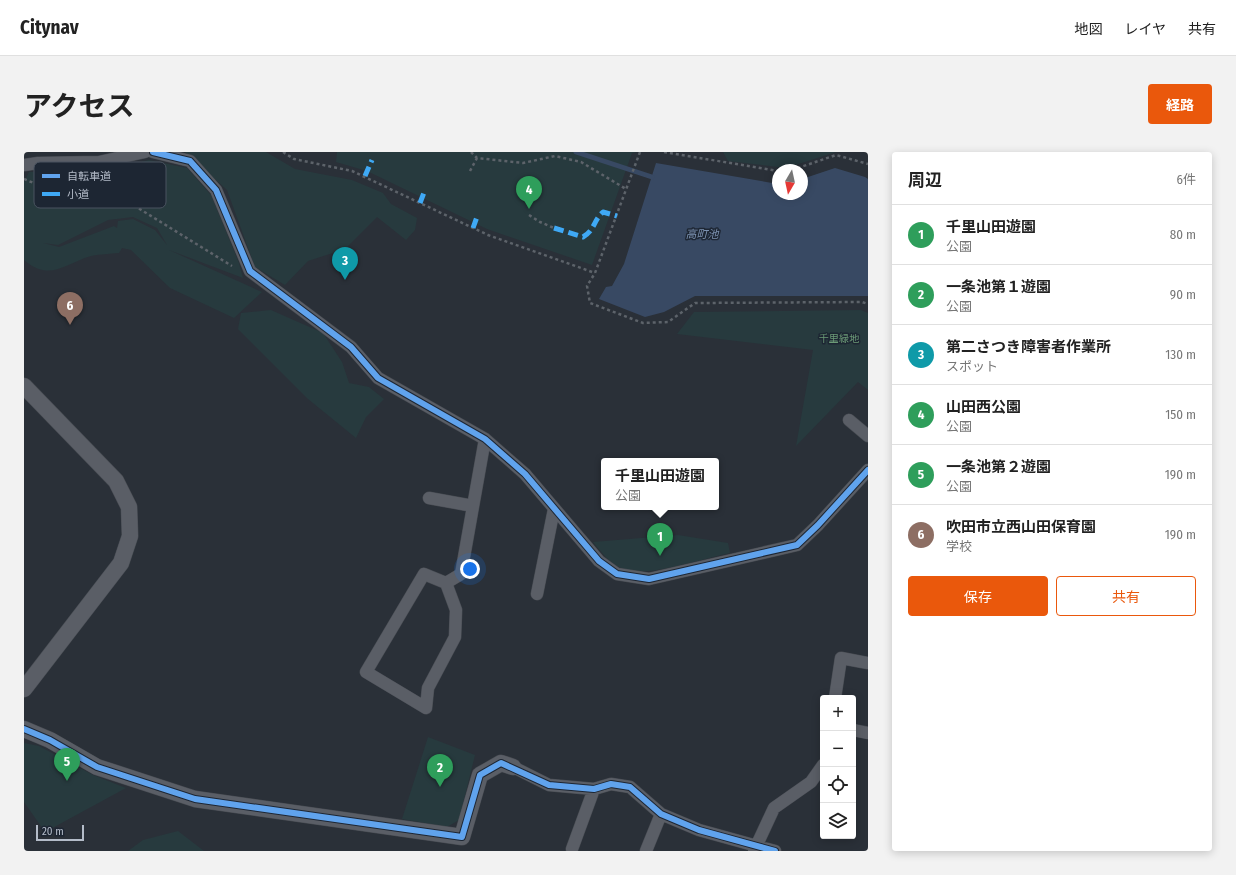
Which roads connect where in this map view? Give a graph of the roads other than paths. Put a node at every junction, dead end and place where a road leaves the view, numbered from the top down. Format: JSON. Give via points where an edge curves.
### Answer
{"nodes":[{"id":1,"x":145,"y":152,"type":"edge"},
{"id":2,"x":154,"y":152,"type":"edge"},
{"id":3,"x":99,"y":162,"type":"edge"},
{"id":4,"x":34,"y":164,"type":"edge"},
{"id":5,"x":24,"y":165,"type":"edge"},
{"id":6,"x":24,"y":386,"type":"edge"},
{"id":7,"x":849,"y":420,"type":"dead end"},
{"id":8,"x":868,"y":436,"type":"edge"},
{"id":9,"x":485,"y":439,"type":"junction"},
{"id":10,"x":868,"y":470,"type":"edge"},
{"id":11,"x":429,"y":498,"type":"dead end"},
{"id":12,"x":473,"y":506,"type":"junction"},
{"id":13,"x":554,"y":509,"type":"junction"},
{"id":14,"x":446,"y":583,"type":"junction"},
{"id":15,"x":537,"y":594,"type":"dead end"},
{"id":16,"x":868,"y":663,"type":"edge"},
{"id":17,"x":24,"y":689,"type":"edge"},
{"id":18,"x":835,"y":695,"type":"edge"},
{"id":19,"x":24,"y":729,"type":"edge"},
{"id":20,"x":856,"y":731,"type":"edge"},
{"id":21,"x":868,"y":733,"type":"edge"},
{"id":22,"x":513,"y":767,"type":"joint"},
{"id":23,"x":822,"y":767,"type":"edge"},
{"id":24,"x":594,"y":789,"type":"junction"},
{"id":25,"x":661,"y":814,"type":"junction"},
{"id":26,"x":572,"y":849,"type":"dead end"},
{"id":27,"x":754,"y":849,"type":"edge"},
{"id":28,"x":646,"y":851,"type":"edge"},
{"id":29,"x":775,"y":851,"type":"edge"}],
"edges":[{"from":1,"to":3,"type":"street"},
{"from":2,"to":9,"type":"street","via":[[190,162],[216,190],[250,271],[351,347],[378,378]]},
{"from":4,"to":5,"type":"street"},
{"from":6,"to":17,"type":"street","via":[[116,481],[129,506],[130,536],[121,563]]},
{"from":7,"to":8,"type":"street"},
{"from":9,"to":12,"type":"street"},
{"from":9,"to":13,"type":"street","via":[[526,474]]},
{"from":10,"to":13,"type":"street","via":[[797,545],[648,579],[617,574],[599,560]]},
{"from":11,"to":12,"type":"street"},
{"from":12,"to":14,"type":"street","via":[[461,574]]},
{"from":13,"to":15,"type":"street"},
{"from":14,"to":14,"type":"street","via":[[456,610],[455,637],[428,688],[426,708],[366,672],[424,574]]},
{"from":16,"to":18,"type":"street","via":[[841,658]]},
{"from":19,"to":22,"type":"street","via":[[50,740],[97,767],[195,799],[462,837],[480,775],[501,763]]},
{"from":20,"to":21,"type":"street"},
{"from":22,"to":24,"type":"street","via":[[549,785]]},
{"from":23,"to":27,"type":"street","via":[[812,782],[774,808]]},
{"from":24,"to":25,"type":"street","via":[[611,784],[630,787]]},
{"from":24,"to":26,"type":"street"},
{"from":25,"to":27,"type":"street"},
{"from":25,"to":28,"type":"street"},
{"from":27,"to":29,"type":"street"}]}
